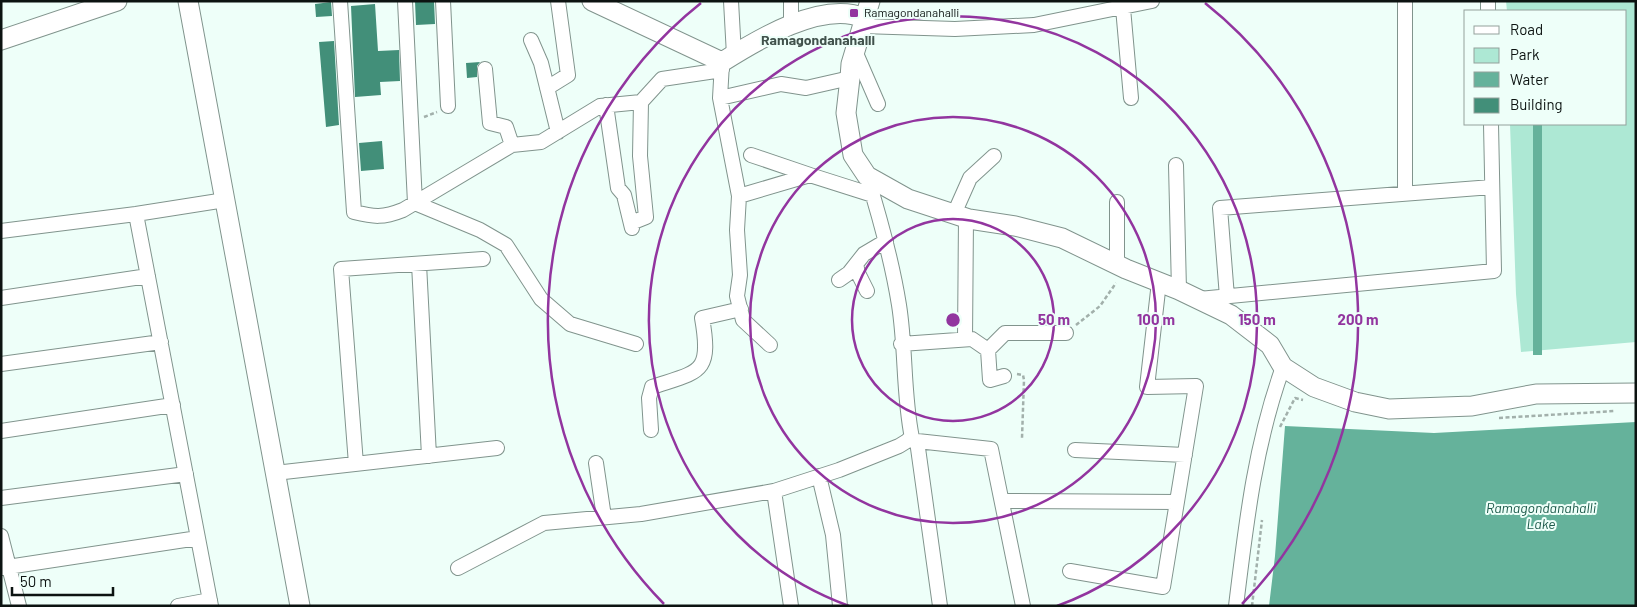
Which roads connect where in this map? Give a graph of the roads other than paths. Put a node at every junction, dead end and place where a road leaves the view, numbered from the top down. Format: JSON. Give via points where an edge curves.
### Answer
{"nodes":[{"id":1,"x":117,"y":1,"type":"edge"},
{"id":2,"x":188,"y":1,"type":"edge"},
{"id":3,"x":340,"y":1,"type":"edge"},
{"id":4,"x":405,"y":1,"type":"edge"},
{"id":5,"x":443,"y":1,"type":"edge"},
{"id":6,"x":558,"y":1,"type":"edge"},
{"id":7,"x":592,"y":1,"type":"edge"},
{"id":8,"x":730,"y":1,"type":"edge"},
{"id":9,"x":791,"y":1,"type":"edge"},
{"id":10,"x":885,"y":1,"type":"edge"},
{"id":11,"x":1152,"y":1,"type":"edge"},
{"id":12,"x":1405,"y":1,"type":"edge"},
{"id":13,"x":842,"y":7,"type":"edge"},
{"id":14,"x":1123,"y":8,"type":"junction"},
{"id":15,"x":865,"y":15,"type":"edge"},
{"id":16,"x":792,"y":25,"type":"junction"},
{"id":17,"x":1,"y":40,"type":"edge"},
{"id":18,"x":531,"y":40,"type":"dead end"},
{"id":19,"x":855,"y":51,"type":"junction"},
{"id":20,"x":726,"y":63,"type":"junction"},
{"id":21,"x":485,"y":69,"type":"dead end"},
{"id":22,"x":850,"y":78,"type":"junction"},
{"id":23,"x":547,"y":88,"type":"junction"},
{"id":24,"x":720,"y":98,"type":"junction"},
{"id":25,"x":1131,"y":98,"type":"dead end"},
{"id":26,"x":641,"y":102,"type":"junction"},
{"id":27,"x":878,"y":104,"type":"dead end"},
{"id":28,"x":606,"y":105,"type":"junction"},
{"id":29,"x":448,"y":106,"type":"road end"},
{"id":30,"x":1491,"y":125,"type":"edge"},
{"id":31,"x":558,"y":132,"type":"junction"},
{"id":32,"x":512,"y":145,"type":"junction"},
{"id":33,"x":751,"y":155,"type":"dead end"},
{"id":34,"x":994,"y":156,"type":"dead end"},
{"id":35,"x":1176,"y":165,"type":"dead end"},
{"id":36,"x":810,"y":175,"type":"junction"},
{"id":37,"x":867,"y":176,"type":"junction"},
{"id":38,"x":1492,"y":187,"type":"junction"},
{"id":39,"x":1406,"y":193,"type":"junction"},
{"id":40,"x":873,"y":195,"type":"junction"},
{"id":41,"x":739,"y":196,"type":"junction"},
{"id":42,"x":225,"y":200,"type":"junction"},
{"id":43,"x":1117,"y":202,"type":"dead end"},
{"id":44,"x":415,"y":203,"type":"junction"},
{"id":45,"x":136,"y":214,"type":"junction"},
{"id":46,"x":960,"y":216,"type":"junction"},
{"id":47,"x":1,"y":231,"type":"edge"},
{"id":48,"x":886,"y":241,"type":"junction"},
{"id":49,"x":483,"y":260,"type":"dead end"},
{"id":50,"x":419,"y":264,"type":"junction"},
{"id":51,"x":856,"y":264,"type":"junction"},
{"id":52,"x":1122,"y":266,"type":"junction"},
{"id":53,"x":148,"y":276,"type":"junction"},
{"id":54,"x":839,"y":280,"type":"dead end"},
{"id":55,"x":1159,"y":282,"type":"junction"},
{"id":56,"x":1179,"y":290,"type":"junction"},
{"id":57,"x":867,"y":291,"type":"dead end"},
{"id":58,"x":1227,"y":297,"type":"junction"},
{"id":59,"x":1,"y":298,"type":"edge"},
{"id":60,"x":1199,"y":299,"type":"junction"},
{"id":61,"x":740,"y":309,"type":"junction"},
{"id":62,"x":1066,"y":333,"type":"road end"},
{"id":63,"x":965,"y":339,"type":"junction"},
{"id":64,"x":161,"y":342,"type":"junction"},
{"id":65,"x":636,"y":344,"type":"dead end"},
{"id":66,"x":902,"y":344,"type":"junction"},
{"id":67,"x":770,"y":346,"type":"dead end"},
{"id":68,"x":988,"y":350,"type":"junction"},
{"id":69,"x":1,"y":364,"type":"edge"},
{"id":70,"x":1283,"y":367,"type":"junction"},
{"id":71,"x":1004,"y":376,"type":"road end"},
{"id":72,"x":1636,"y":393,"type":"edge"},
{"id":73,"x":173,"y":405,"type":"junction"},
{"id":74,"x":651,"y":430,"type":"dead end"},
{"id":75,"x":1,"y":431,"type":"edge"},
{"id":76,"x":912,"y":441,"type":"junction"},
{"id":77,"x":497,"y":448,"type":"dead end"},
{"id":78,"x":1075,"y":450,"type":"dead end"},
{"id":79,"x":1185,"y":455,"type":"junction"},
{"id":80,"x":430,"y":456,"type":"junction"},
{"id":81,"x":596,"y":463,"type":"dead end"},
{"id":82,"x":356,"y":464,"type":"junction"},
{"id":83,"x":275,"y":473,"type":"junction"},
{"id":84,"x":186,"y":474,"type":"junction"},
{"id":85,"x":819,"y":476,"type":"junction"},
{"id":86,"x":774,"y":491,"type":"junction"},
{"id":87,"x":1,"y":498,"type":"edge"},
{"id":88,"x":1002,"y":501,"type":"junction"},
{"id":89,"x":1177,"y":502,"type":"junction"},
{"id":90,"x":604,"y":517,"type":"junction"},
{"id":91,"x":1,"y":536,"type":"edge"},
{"id":92,"x":198,"y":538,"type":"junction"},
{"id":93,"x":5,"y":567,"type":"edge"},
{"id":94,"x":458,"y":568,"type":"dead end"},
{"id":95,"x":1070,"y":571,"type":"dead end"},
{"id":96,"x":210,"y":603,"type":"edge"},
{"id":97,"x":19,"y":606,"type":"edge"},
{"id":98,"x":178,"y":606,"type":"edge"},
{"id":99,"x":300,"y":606,"type":"edge"},
{"id":100,"x":791,"y":606,"type":"edge"},
{"id":101,"x":840,"y":606,"type":"edge"},
{"id":102,"x":940,"y":606,"type":"edge"},
{"id":103,"x":1023,"y":606,"type":"edge"},
{"id":104,"x":1236,"y":606,"type":"edge"}],
"edges":[{"from":1,"to":17,"type":"street"},
{"from":2,"to":42,"type":"street"},
{"from":3,"to":44,"type":"street","via":[[354,212],[385,217]]},
{"from":4,"to":44,"type":"street"},
{"from":5,"to":29,"type":"street"},
{"from":6,"to":23,"type":"street","via":[[568,75]]},
{"from":7,"to":20,"type":"street"},
{"from":8,"to":20,"type":"street"},
{"from":9,"to":16,"type":"street"},
{"from":10,"to":15,"type":"street"},
{"from":11,"to":14,"type":"street"},
{"from":12,"to":39,"type":"street"},
{"from":13,"to":15,"type":"street"},
{"from":13,"to":16,"type":"street"},
{"from":14,"to":15,"type":"street","via":[[1034,25],[954,29]]},
{"from":14,"to":25,"type":"street"},
{"from":15,"to":19,"type":"street"},
{"from":16,"to":20,"type":"street","via":[[762,37]]},
{"from":18,"to":23,"type":"street"},
{"from":19,"to":22,"type":"street"},
{"from":19,"to":27,"type":"street"},
{"from":20,"to":24,"type":"street"},
{"from":20,"to":26,"type":"street","via":[[662,79]]},
{"from":21,"to":32,"type":"street","via":[[490,123],[506,127]]},
{"from":22,"to":24,"type":"street","via":[[806,88],[781,84]]},
{"from":22,"to":37,"type":"street","via":[[846,113],[853,155]]},
{"from":23,"to":31,"type":"street"},
{"from":24,"to":41,"type":"street"},
{"from":26,"to":28,"type":"street"},
{"from":26,"to":28,"type":"street","via":[[640,156],[646,217],[632,225],[624,195],[618,188]]},
{"from":28,"to":31,"type":"street"},
{"from":30,"to":38,"type":"street"},
{"from":31,"to":32,"type":"street","via":[[542,142]]},
{"from":32,"to":44,"type":"street"},
{"from":33,"to":36,"type":"street"},
{"from":34,"to":46,"type":"street","via":[[970,178]]},
{"from":35,"to":56,"type":"street"},
{"from":36,"to":40,"type":"street"},
{"from":36,"to":41,"type":"street"},
{"from":37,"to":40,"type":"street"},
{"from":37,"to":46,"type":"street","via":[[908,199]]},
{"from":38,"to":39,"type":"street"},
{"from":38,"to":58,"type":"street","via":[[1494,272]]},
{"from":39,"to":58,"type":"street","via":[[1220,208]]},
{"from":40,"to":48,"type":"street"},
{"from":41,"to":61,"type":"street","via":[[740,275],[737,296]]},
{"from":42,"to":45,"type":"street"},
{"from":42,"to":83,"type":"street"},
{"from":43,"to":52,"type":"street"},
{"from":44,"to":65,"type":"street","via":[[480,230],[506,245],[541,299],[570,324]]},
{"from":45,"to":47,"type":"street"},
{"from":45,"to":53,"type":"street"},
{"from":46,"to":52,"type":"street","via":[[1062,238]]},
{"from":46,"to":63,"type":"street"},
{"from":48,"to":51,"type":"street","via":[[864,254]]},
{"from":48,"to":66,"type":"street","via":[[899,307]]},
{"from":49,"to":50,"type":"street"},
{"from":50,"to":80,"type":"street"},
{"from":50,"to":82,"type":"street","via":[[341,269]]},
{"from":51,"to":54,"type":"street"},
{"from":51,"to":57,"type":"street"},
{"from":52,"to":55,"type":"street"},
{"from":53,"to":59,"type":"street"},
{"from":53,"to":64,"type":"street"},
{"from":55,"to":56,"type":"street"},
{"from":55,"to":79,"type":"street","via":[[1147,387],[1196,386]]},
{"from":56,"to":60,"type":"street"},
{"from":58,"to":60,"type":"street"},
{"from":60,"to":70,"type":"street","via":[[1232,314],[1270,345]]},
{"from":61,"to":67,"type":"street","via":[[743,320]]},
{"from":61,"to":74,"type":"street","via":[[702,318],[707,348],[702,365],[693,374],[652,387],[649,398]]},
{"from":62,"to":68,"type":"street","via":[[1005,333]]},
{"from":63,"to":66,"type":"street"},
{"from":63,"to":68,"type":"street","via":[[972,339]]},
{"from":64,"to":69,"type":"street"},
{"from":64,"to":73,"type":"street"},
{"from":66,"to":76,"type":"street"},
{"from":68,"to":71,"type":"street","via":[[990,380]]},
{"from":70,"to":72,"type":"street","via":[[1314,387],[1355,402],[1389,409],[1472,406],[1536,394]]},
{"from":70,"to":104,"type":"street","via":[[1256,462]]},
{"from":73,"to":75,"type":"street"},
{"from":73,"to":84,"type":"street"},
{"from":76,"to":85,"type":"street"},
{"from":76,"to":88,"type":"street","via":[[990,449]]},
{"from":76,"to":102,"type":"street"},
{"from":77,"to":80,"type":"street"},
{"from":78,"to":79,"type":"street"},
{"from":79,"to":89,"type":"street"},
{"from":80,"to":82,"type":"street"},
{"from":81,"to":90,"type":"street"},
{"from":82,"to":83,"type":"street"},
{"from":83,"to":99,"type":"street"},
{"from":84,"to":87,"type":"street"},
{"from":84,"to":92,"type":"street"},
{"from":85,"to":86,"type":"street"},
{"from":85,"to":101,"type":"street","via":[[833,535]]},
{"from":86,"to":90,"type":"street","via":[[661,511]]},
{"from":86,"to":100,"type":"street"},
{"from":88,"to":89,"type":"street"},
{"from":88,"to":103,"type":"street"},
{"from":89,"to":95,"type":"street","via":[[1163,587]]},
{"from":90,"to":94,"type":"street","via":[[544,523]]},
{"from":91,"to":93,"type":"street"},
{"from":92,"to":93,"type":"street"},
{"from":92,"to":96,"type":"street"},
{"from":93,"to":97,"type":"street"},
{"from":96,"to":98,"type":"street"}]}
